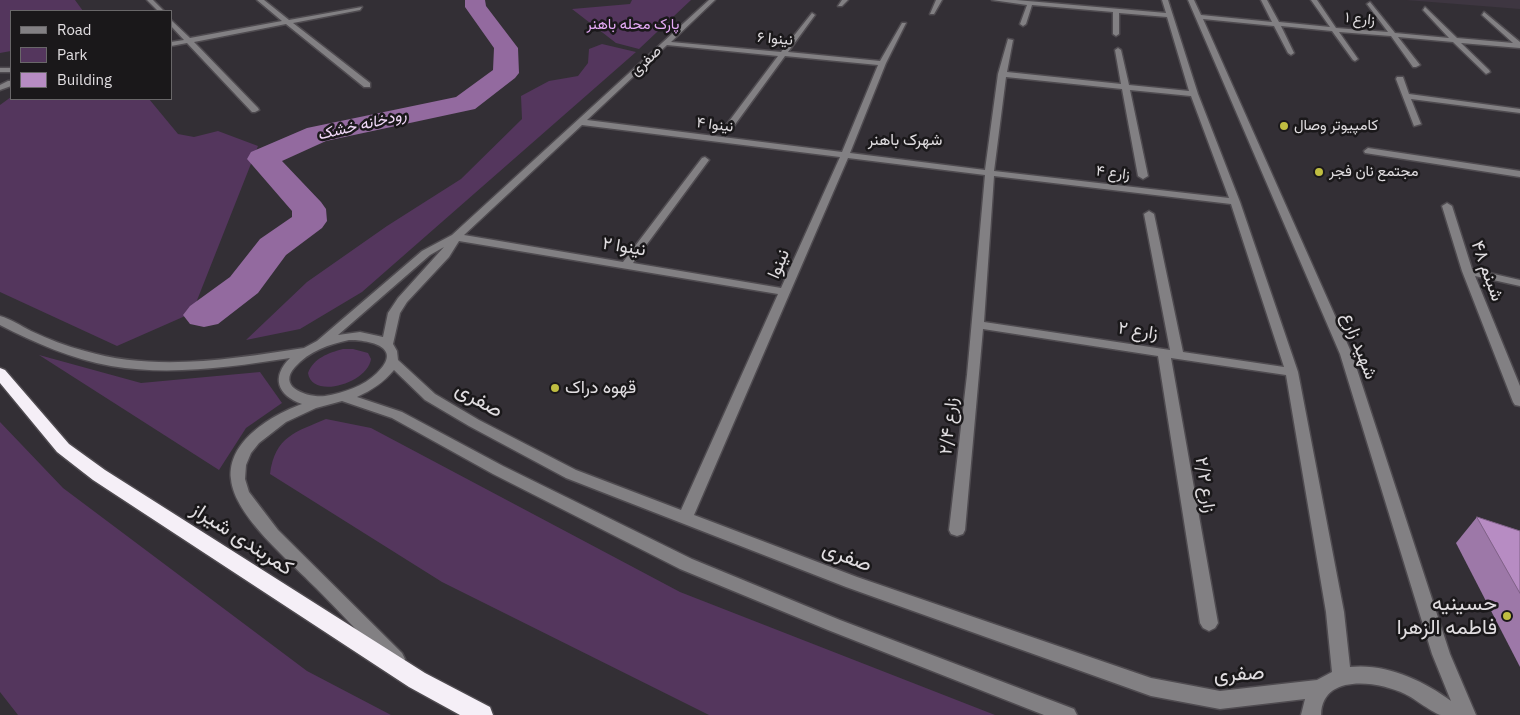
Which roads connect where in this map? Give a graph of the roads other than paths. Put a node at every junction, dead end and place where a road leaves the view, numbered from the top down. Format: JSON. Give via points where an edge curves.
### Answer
{"nodes":[{"id":1,"x":150,"y":0,"type":"edge"},
{"id":2,"x":260,"y":0,"type":"edge"},
{"id":3,"x":712,"y":0,"type":"edge"},
{"id":4,"x":939,"y":0,"type":"edge"},
{"id":5,"x":995,"y":0,"type":"edge"},
{"id":6,"x":1164,"y":0,"type":"edge"},
{"id":7,"x":1191,"y":0,"type":"edge"},
{"id":8,"x":1264,"y":0,"type":"edge"},
{"id":9,"x":1314,"y":0,"type":"edge"},
{"id":10,"x":1030,"y":3,"type":"junction"},
{"id":11,"x":1072,"y":3,"type":"edge"},
{"id":12,"x":1370,"y":4,"type":"dead end"},
{"id":13,"x":360,"y":8,"type":"dead end"},
{"id":14,"x":1425,"y":9,"type":"dead end"},
{"id":15,"x":160,"y":10,"type":"edge"},
{"id":16,"x":1116,"y":11,"type":"junction"},
{"id":17,"x":932,"y":13,"type":"dead end"},
{"id":18,"x":1484,"y":14,"type":"dead end"},
{"id":19,"x":812,"y":15,"type":"dead end"},
{"id":20,"x":1169,"y":15,"type":"junction"},
{"id":21,"x":1198,"y":17,"type":"junction"},
{"id":22,"x":287,"y":22,"type":"junction"},
{"id":23,"x":172,"y":23,"type":"edge"},
{"id":24,"x":904,"y":24,"type":"dead end"},
{"id":25,"x":1024,"y":24,"type":"dead end"},
{"id":26,"x":1276,"y":24,"type":"junction"},
{"id":27,"x":1334,"y":29,"type":"junction"},
{"id":28,"x":1116,"y":34,"type":"dead end"},
{"id":29,"x":1393,"y":35,"type":"junction"},
{"id":30,"x":1010,"y":40,"type":"dead end"},
{"id":31,"x":1455,"y":40,"type":"junction"},
{"id":32,"x":189,"y":41,"type":"junction"},
{"id":33,"x":666,"y":43,"type":"junction"},
{"id":34,"x":172,"y":44,"type":"edge"},
{"id":35,"x":1520,"y":46,"type":"edge"},
{"id":36,"x":1118,"y":50,"type":"dead end"},
{"id":37,"x":1291,"y":53,"type":"dead end"},
{"id":38,"x":783,"y":54,"type":"junction"},
{"id":39,"x":1355,"y":60,"type":"dead end"},
{"id":40,"x":882,"y":63,"type":"junction"},
{"id":41,"x":1416,"y":65,"type":"dead end"},
{"id":42,"x":1486,"y":72,"type":"dead end"},
{"id":43,"x":1002,"y":74,"type":"junction"},
{"id":44,"x":1400,"y":79,"type":"dead end"},
{"id":45,"x":367,"y":85,"type":"dead end"},
{"id":46,"x":1126,"y":87,"type":"junction"},
{"id":47,"x":1194,"y":94,"type":"junction"},
{"id":48,"x":1407,"y":96,"type":"junction"},
{"id":49,"x":255,"y":110,"type":"dead end"},
{"id":50,"x":1520,"y":111,"type":"edge"},
{"id":51,"x":581,"y":122,"type":"junction"},
{"id":52,"x":1417,"y":124,"type":"dead end"},
{"id":53,"x":728,"y":128,"type":"dead end"},
{"id":54,"x":1368,"y":151,"type":"dead end"},
{"id":55,"x":845,"y":155,"type":"junction"},
{"id":56,"x":706,"y":160,"type":"dead end"},
{"id":57,"x":989,"y":173,"type":"junction"},
{"id":58,"x":1520,"y":174,"type":"edge"},
{"id":59,"x":1144,"y":176,"type":"dead end"},
{"id":60,"x":1234,"y":202,"type":"junction"},
{"id":61,"x":1447,"y":206,"type":"dead end"},
{"id":62,"x":1149,"y":214,"type":"dead end"},
{"id":63,"x":456,"y":237,"type":"junction"},
{"id":64,"x":626,"y":265,"type":"junction"},
{"id":65,"x":1467,"y":271,"type":"junction"},
{"id":66,"x":1520,"y":283,"type":"edge"},
{"id":67,"x":785,"y":292,"type":"junction"},
{"id":68,"x":0,"y":320,"type":"edge"},
{"id":69,"x":978,"y":325,"type":"junction"},
{"id":70,"x":387,"y":344,"type":"junction"},
{"id":71,"x":312,"y":348,"type":"junction"},
{"id":72,"x":1171,"y":354,"type":"junction"},
{"id":73,"x":392,"y":361,"type":"junction"},
{"id":74,"x":1292,"y":372,"type":"junction"},
{"id":75,"x":0,"y":373,"type":"edge"},
{"id":76,"x":344,"y":397,"type":"junction"},
{"id":77,"x":324,"y":401,"type":"junction"},
{"id":78,"x":1520,"y":402,"type":"edge"},
{"id":79,"x":685,"y":517,"type":"junction"},
{"id":80,"x":957,"y":530,"type":"dead end"},
{"id":81,"x":1209,"y":623,"type":"dead end"},
{"id":82,"x":1342,"y":677,"type":"junction"},
{"id":83,"x":417,"y":680,"type":"junction"},
{"id":84,"x":1320,"y":688,"type":"junction"},
{"id":85,"x":482,"y":715,"type":"edge"},
{"id":86,"x":1067,"y":715,"type":"edge"},
{"id":87,"x":1311,"y":715,"type":"edge"},
{"id":88,"x":1454,"y":715,"type":"edge"},
{"id":89,"x":1466,"y":715,"type":"edge"}],
"edges":[{"from":1,"to":15,"type":"street"},
{"from":2,"to":22,"type":"street"},
{"from":3,"to":33,"type":"street","name":"صفری"},
{"from":4,"to":17,"type":"street"},
{"from":5,"to":10,"type":"street"},
{"from":6,"to":20,"type":"street"},
{"from":7,"to":21,"type":"street","name":"شهید زارع"},
{"from":8,"to":26,"type":"street"},
{"from":9,"to":27,"type":"street"},
{"from":10,"to":11,"type":"street"},
{"from":10,"to":25,"type":"street"},
{"from":11,"to":16,"type":"street"},
{"from":12,"to":29,"type":"street"},
{"from":13,"to":22,"type":"street"},
{"from":14,"to":31,"type":"street"},
{"from":16,"to":20,"type":"street"},
{"from":16,"to":28,"type":"street"},
{"from":18,"to":35,"type":"street"},
{"from":19,"to":38,"type":"street"},
{"from":20,"to":47,"type":"street"},
{"from":21,"to":26,"type":"street","name":"۱ زارع"},
{"from":21,"to":89,"type":"street","name":"شهید زارع","via":[[1346,354],[1441,654]]},
{"from":22,"to":32,"type":"street"},
{"from":22,"to":45,"type":"street"},
{"from":23,"to":32,"type":"street"},
{"from":24,"to":40,"type":"street","name":"نینوا"},
{"from":26,"to":27,"type":"street","name":"۱ زارع"},
{"from":26,"to":37,"type":"street"},
{"from":27,"to":29,"type":"street","name":"۱ زارع"},
{"from":27,"to":39,"type":"street"},
{"from":29,"to":31,"type":"street","name":"۱ زارع"},
{"from":29,"to":41,"type":"street"},
{"from":30,"to":43,"type":"street","name":"۲/۴ زارع"},
{"from":31,"to":35,"type":"street","name":"۱ زارع"},
{"from":31,"to":42,"type":"street"},
{"from":32,"to":34,"type":"street"},
{"from":32,"to":49,"type":"street"},
{"from":33,"to":38,"type":"street","name":"۶ نینوا"},
{"from":33,"to":51,"type":"street","name":"صفری"},
{"from":36,"to":46,"type":"street"},
{"from":38,"to":40,"type":"street","name":"۶ نینوا"},
{"from":38,"to":53,"type":"street"},
{"from":40,"to":55,"type":"street","name":"نینوا"},
{"from":43,"to":46,"type":"street"},
{"from":43,"to":57,"type":"street","name":"۲/۴ زارع"},
{"from":44,"to":48,"type":"street"},
{"from":46,"to":47,"type":"street"},
{"from":46,"to":59,"type":"street"},
{"from":47,"to":60,"type":"street"},
{"from":48,"to":50,"type":"street"},
{"from":48,"to":52,"type":"street"},
{"from":51,"to":55,"type":"street","name":"۴ نینوا"},
{"from":51,"to":63,"type":"street","name":"صفری"},
{"from":54,"to":58,"type":"street"},
{"from":55,"to":57,"type":"street","name":"۴ نینوا"},
{"from":55,"to":67,"type":"street","name":"نینوا"},
{"from":56,"to":64,"type":"street"},
{"from":57,"to":60,"type":"street","name":"۴ زارع"},
{"from":57,"to":69,"type":"street","name":"۲/۴ زارع"},
{"from":60,"to":74,"type":"street"},
{"from":61,"to":65,"type":"street","name":"۴۸ شبنم"},
{"from":62,"to":72,"type":"street","name":"۲/۲ زارع"},
{"from":63,"to":64,"type":"street","name":"۲ نینوا"},
{"from":63,"to":70,"type":"street","name":"صفری","via":[[446,255],[402,300],[394,313]]},
{"from":63,"to":71,"type":"street","via":[[426,253]]},
{"from":64,"to":67,"type":"street","name":"۲ نینوا"},
{"from":65,"to":66,"type":"street"},
{"from":65,"to":78,"type":"street","name":"۴۸ شبنم"},
{"from":67,"to":79,"type":"street","name":"نینوا"},
{"from":68,"to":71,"type":"street","via":[[60,347],[124,364],[193,366],[238,362]]},
{"from":69,"to":72,"type":"street","name":"۲ زارع"},
{"from":69,"to":80,"type":"street","name":"۲/۴ زارع"},
{"from":70,"to":71,"type":"street","via":[[364,336],[349,336]]},
{"from":70,"to":73,"type":"street","via":[[392,352]]},
{"from":71,"to":77,"type":"street","via":[[295,360],[284,380],[287,389],[295,396]]},
{"from":72,"to":74,"type":"street","name":"۲ زارع"},
{"from":72,"to":81,"type":"street","name":"۲/۲ زارع"},
{"from":73,"to":76,"type":"street","via":[[376,382]]},
{"from":73,"to":79,"type":"street","name":"صفری","via":[[430,397],[474,423],[571,474]]},
{"from":74,"to":82,"type":"street","via":[[1335,612]]},
{"from":75,"to":83,"type":"highway","name":"کمربندی شیراز","via":[[63,448]]},
{"from":76,"to":77,"type":"street"},
{"from":76,"to":86,"type":"street","via":[[397,415],[498,470],[686,564]]},
{"from":77,"to":83,"type":"street","via":[[309,404],[283,418],[246,448],[239,464],[238,479],[244,497],[273,534]]},
{"from":79,"to":84,"type":"street","name":"صفری","via":[[852,582],[1151,687],[1220,700]]},
{"from":82,"to":84,"type":"street","name":"صفری"},
{"from":82,"to":88,"type":"street","via":[[1360,674],[1387,679],[1417,690]]},
{"from":83,"to":85,"type":"highway","name":"کمربندی شیراز"},
{"from":84,"to":87,"type":"street","via":[[1311,705]]}]}
